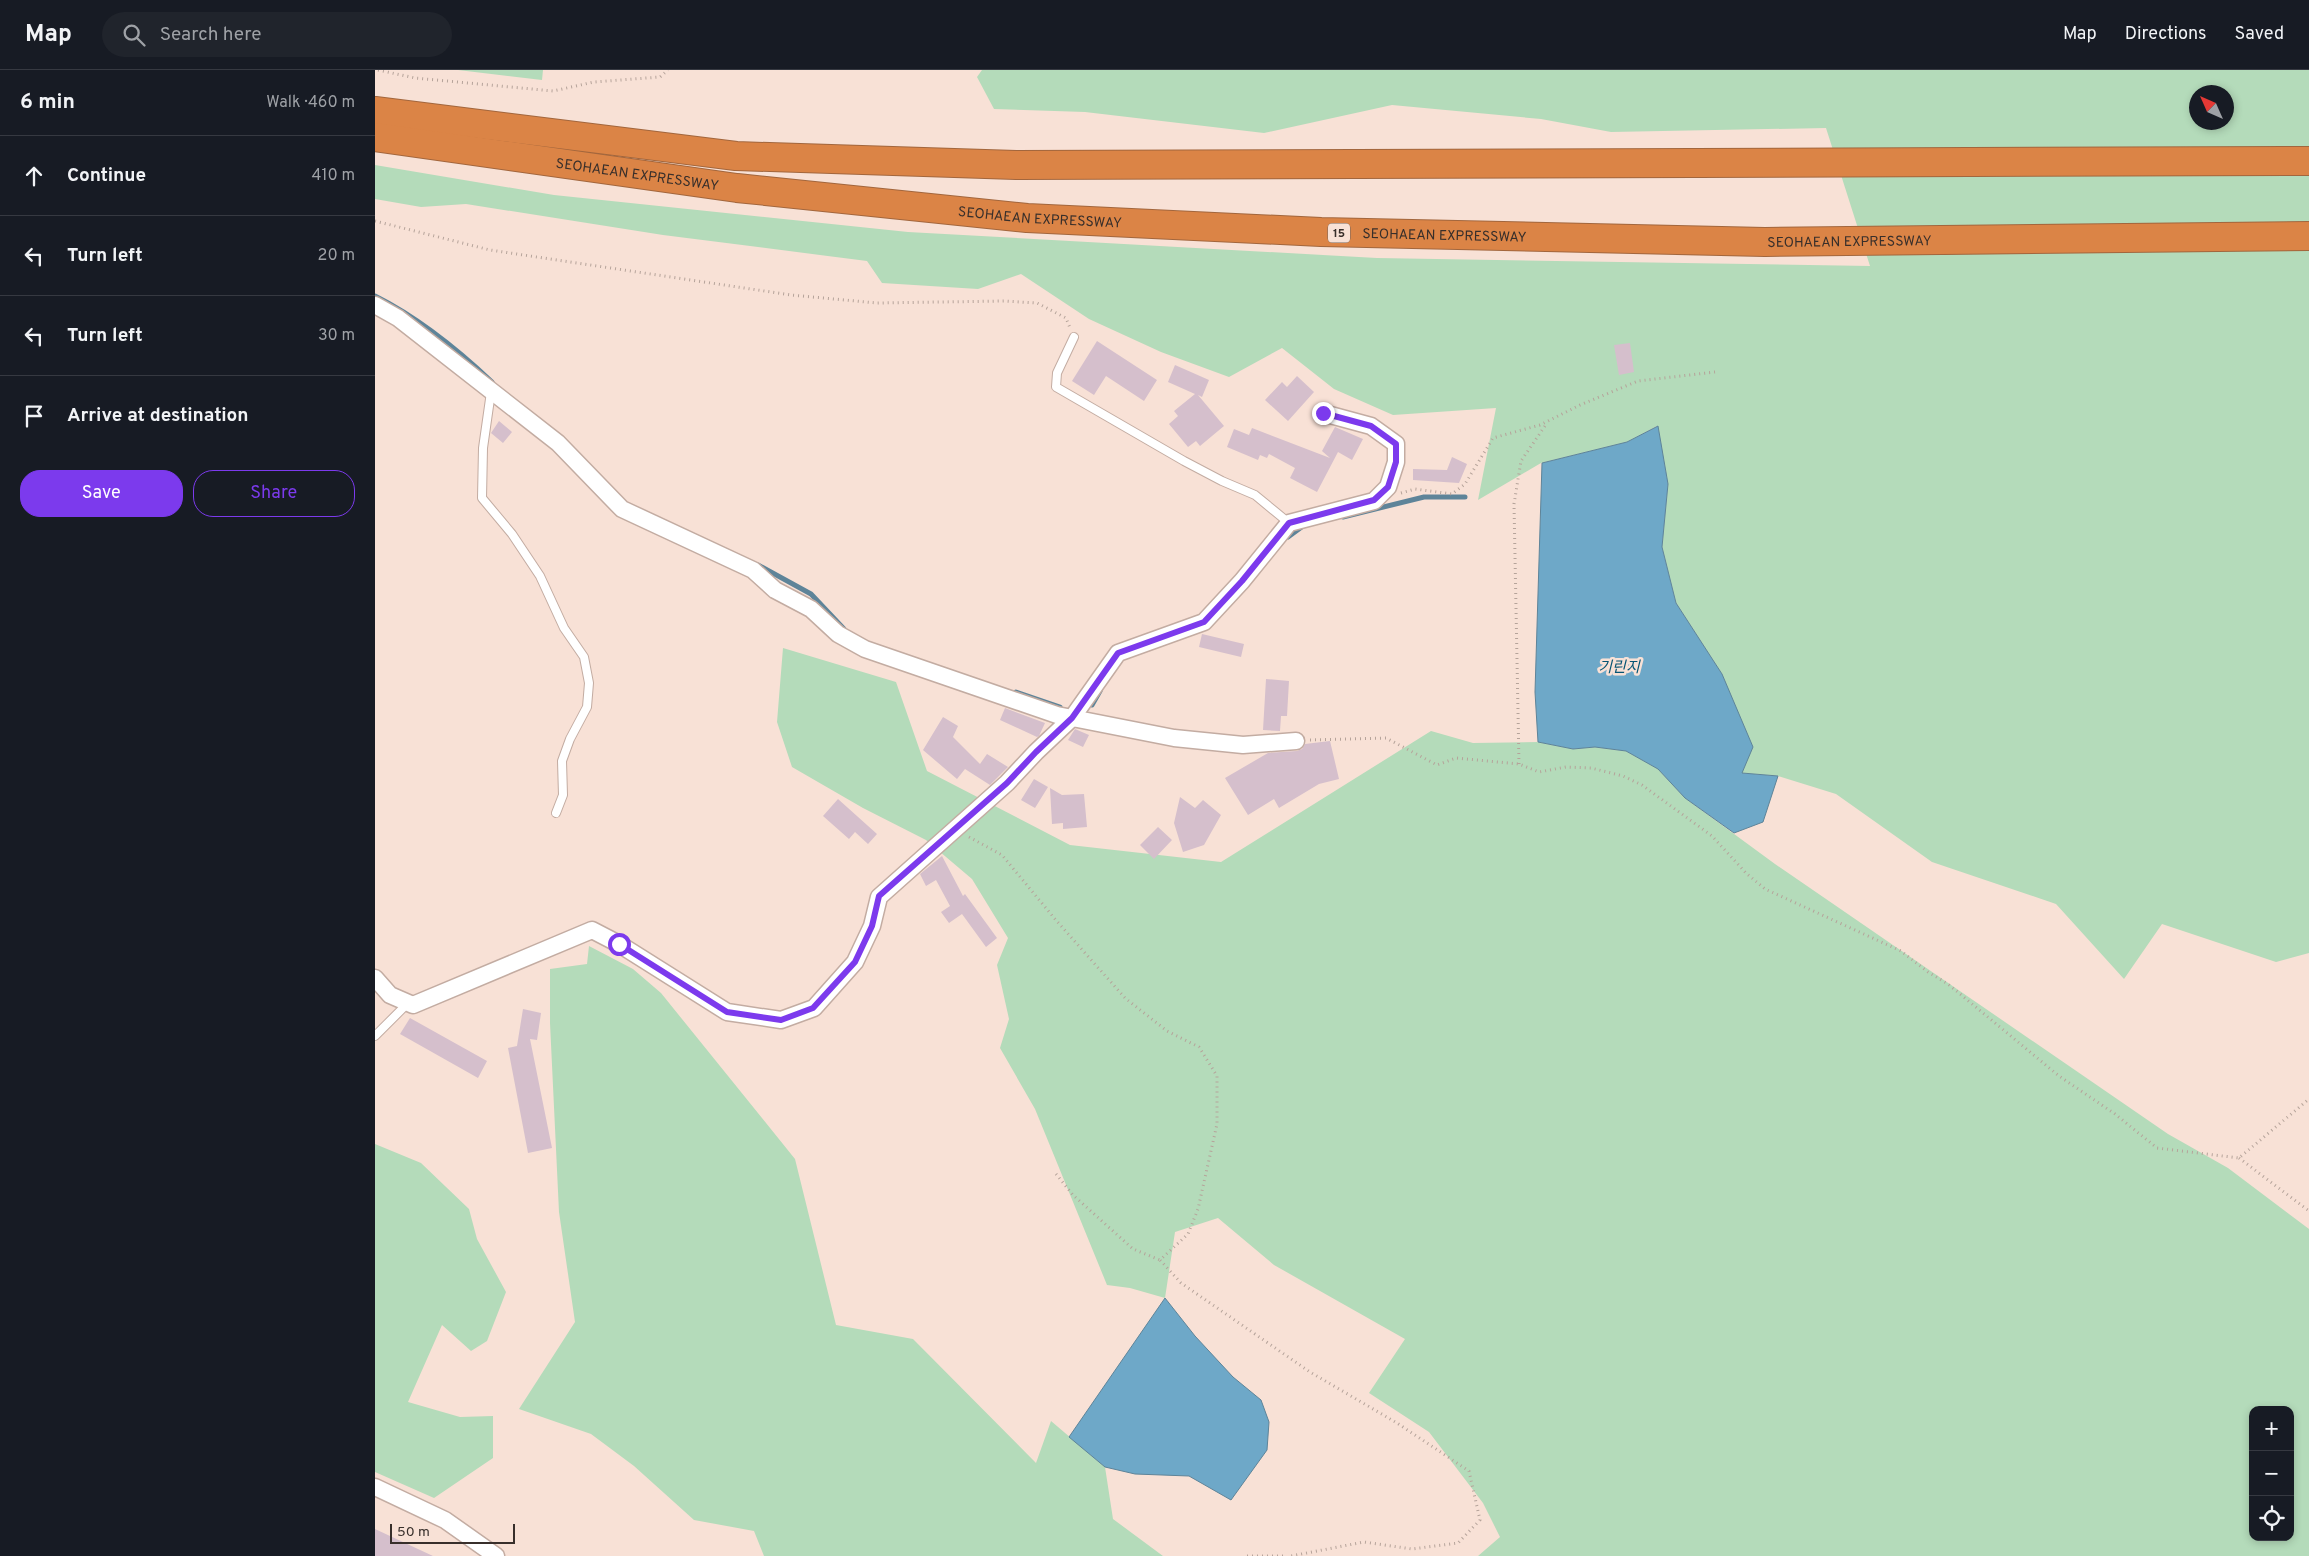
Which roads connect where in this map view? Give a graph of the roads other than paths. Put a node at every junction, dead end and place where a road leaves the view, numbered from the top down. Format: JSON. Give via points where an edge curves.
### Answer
{"nodes":[{"id":1,"x":375,"y":111,"type":"edge"},
{"id":2,"x":375,"y":137,"type":"edge"},
{"id":3,"x":2309,"y":161,"type":"edge"},
{"id":4,"x":2309,"y":236,"type":"edge"},
{"id":5,"x":375,"y":305,"type":"edge"},
{"id":6,"x":1074,"y":337,"type":"road end"},
{"id":7,"x":491,"y":392,"type":"junction"},
{"id":8,"x":1323,"y":413,"type":"dead end"},
{"id":9,"x":1289,"y":523,"type":"junction"},
{"id":10,"x":1072,"y":718,"type":"junction"},
{"id":11,"x":1296,"y":741,"type":"road end"},
{"id":12,"x":556,"y":813,"type":"dead end"},
{"id":13,"x":375,"y":978,"type":"edge"},
{"id":14,"x":408,"y":1003,"type":"junction"},
{"id":15,"x":375,"y":1036,"type":"edge"},
{"id":16,"x":375,"y":1487,"type":"edge"},
{"id":17,"x":496,"y":1556,"type":"edge"}],
"edges":[{"from":1,"to":3,"type":"highway","name":"SEOHAEAN EXPRESSWAY","via":[[736,156],[997,164]]},
{"from":2,"to":4,"type":"highway","name":"SEOHAEAN EXPRESSWAY","number":"15","via":[[737,188],[1027,218],[1321,232],[1765,242]]},
{"from":5,"to":7,"type":"street","via":[[398,318]]},
{"from":6,"to":9,"type":"lane","via":[[1057,373],[1056,387],[1184,461],[1255,494]]},
{"from":7,"to":10,"type":"street","via":[[558,443],[622,509],[753,570],[775,590],[811,609],[838,634],[865,649]]},
{"from":7,"to":12,"type":"lane","via":[[483,448],[482,498],[513,534],[540,576],[564,628],[583,656],[589,683],[587,707],[569,739],[562,762],[563,795]]},
{"from":8,"to":9,"type":"street","via":[[1371,426],[1396,444],[1396,462],[1388,487],[1374,500]]},
{"from":9,"to":10,"type":"street","via":[[1204,622],[1118,653]]},
{"from":10,"to":11,"type":"street","via":[[1174,738],[1243,745]]},
{"from":10,"to":14,"type":"street","via":[[1007,783],[879,896],[872,926],[855,962],[813,1008],[781,1020],[727,1012],[592,930],[413,1005]]},
{"from":13,"to":14,"type":"street","via":[[390,995]]},
{"from":14,"to":15,"type":"lane"},
{"from":16,"to":17,"type":"street","via":[[445,1520]]}]}
